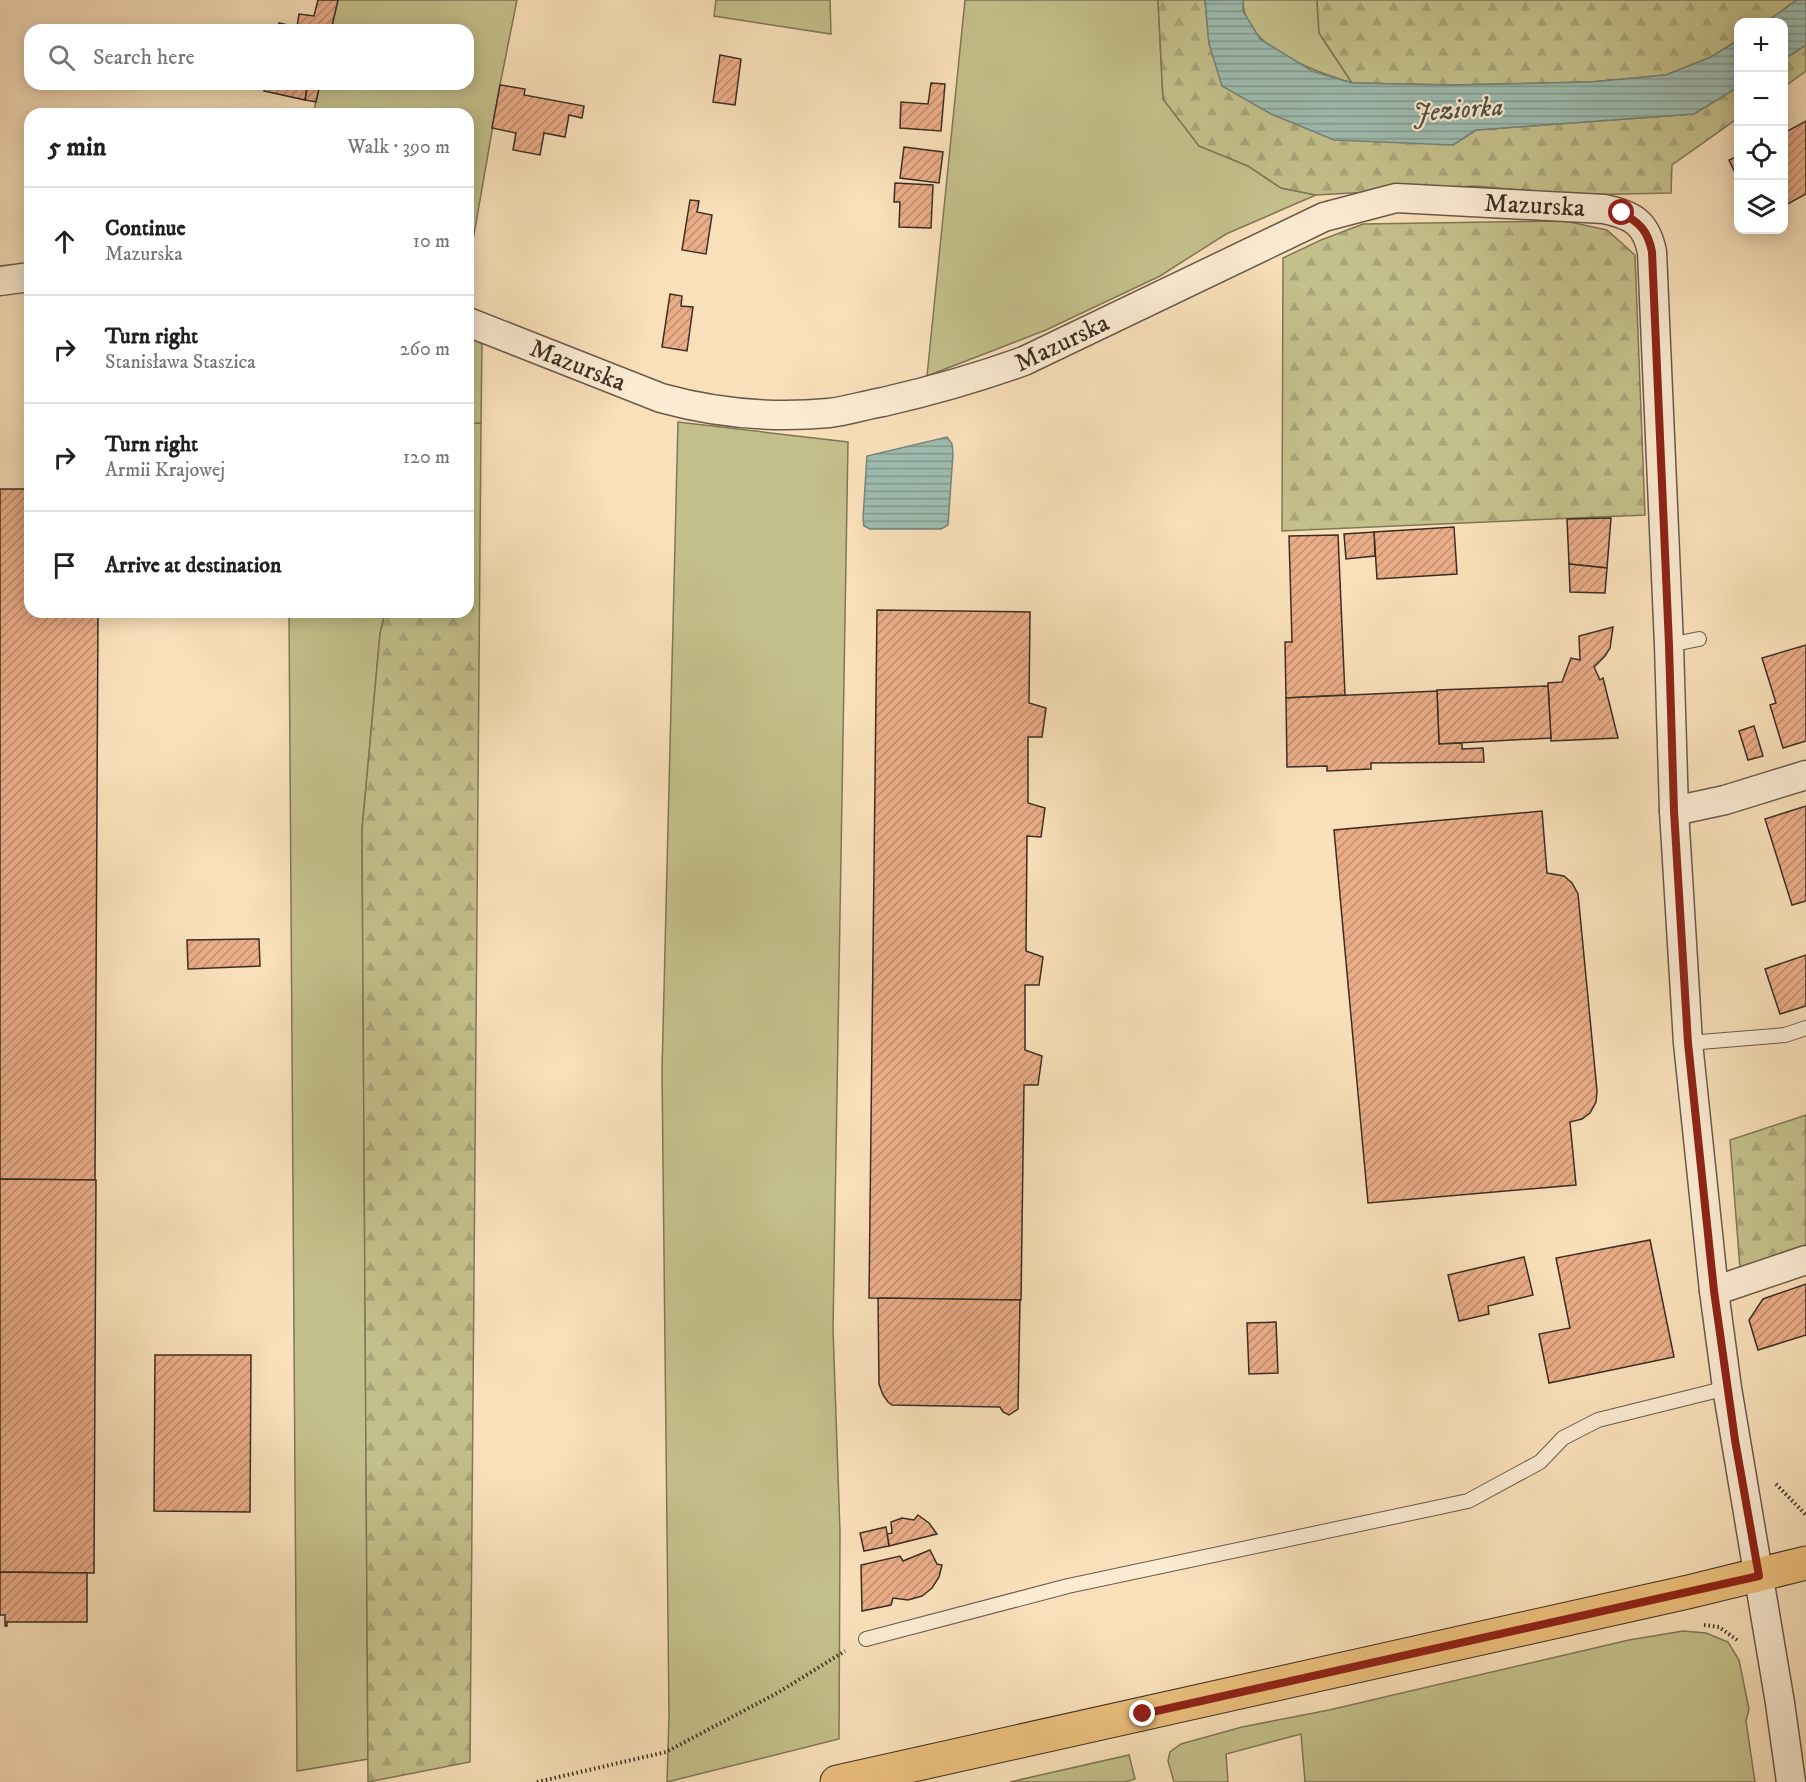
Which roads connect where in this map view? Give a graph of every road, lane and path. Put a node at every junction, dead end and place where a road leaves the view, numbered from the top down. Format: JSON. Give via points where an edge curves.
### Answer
{"nodes":[{"id":1,"x":24,"y":278,"type":"edge"},
{"id":2,"x":0,"y":281,"type":"edge"},
{"id":3,"x":474,"y":324,"type":"edge"},
{"id":4,"x":1699,"y":639,"type":"dead end"},
{"id":5,"x":1669,"y":645,"type":"junction"},
{"id":6,"x":1806,"y":775,"type":"edge"},
{"id":7,"x":1674,"y":811,"type":"junction"},
{"id":8,"x":1806,"y":1028,"type":"edge"},
{"id":9,"x":1688,"y":1043,"type":"junction"},
{"id":10,"x":1806,"y":1260,"type":"edge"},
{"id":11,"x":1714,"y":1291,"type":"junction"},
{"id":12,"x":1727,"y":1388,"type":"junction"},
{"id":13,"x":1806,"y":1563,"type":"edge"},
{"id":14,"x":1759,"y":1576,"type":"junction"},
{"id":15,"x":1688,"y":1592,"type":"junction"},
{"id":16,"x":866,"y":1639,"type":"joint"},
{"id":17,"x":1742,"y":1650,"type":"dead end"},
{"id":18,"x":537,"y":1782,"type":"edge"},
{"id":19,"x":837,"y":1782,"type":"edge"},
{"id":20,"x":1791,"y":1782,"type":"edge"}],
"edges":[{"from":1,"to":2,"type":"street"},
{"from":3,"to":5,"type":"street","name":"Mazurska","via":[[688,406],[789,416],[832,413],[976,379],[1323,217],[1396,198],[1622,213],[1646,231],[1652,252]]},
{"from":4,"to":5,"type":"lane"},
{"from":5,"to":7,"type":"street"},
{"from":6,"to":7,"type":"street"},
{"from":7,"to":9,"type":"street"},
{"from":8,"to":9,"type":"lane","via":[[1785,1035]]},
{"from":9,"to":11,"type":"street"},
{"from":10,"to":11,"type":"street"},
{"from":11,"to":12,"type":"street"},
{"from":12,"to":14,"type":"street"},
{"from":12,"to":16,"type":"lane","via":[[1582,1427],[1563,1438],[1540,1462],[1468,1502],[1068,1586]]},
{"from":13,"to":14,"type":"main road"},
{"from":14,"to":15,"type":"main road"},
{"from":14,"to":20,"type":"street"},
{"from":15,"to":17,"type":"path","via":[[1695,1625],[1719,1627],[1738,1640]]},
{"from":15,"to":19,"type":"main road"},
{"from":16,"to":18,"type":"path","via":[[779,1692],[666,1752]]}]}
